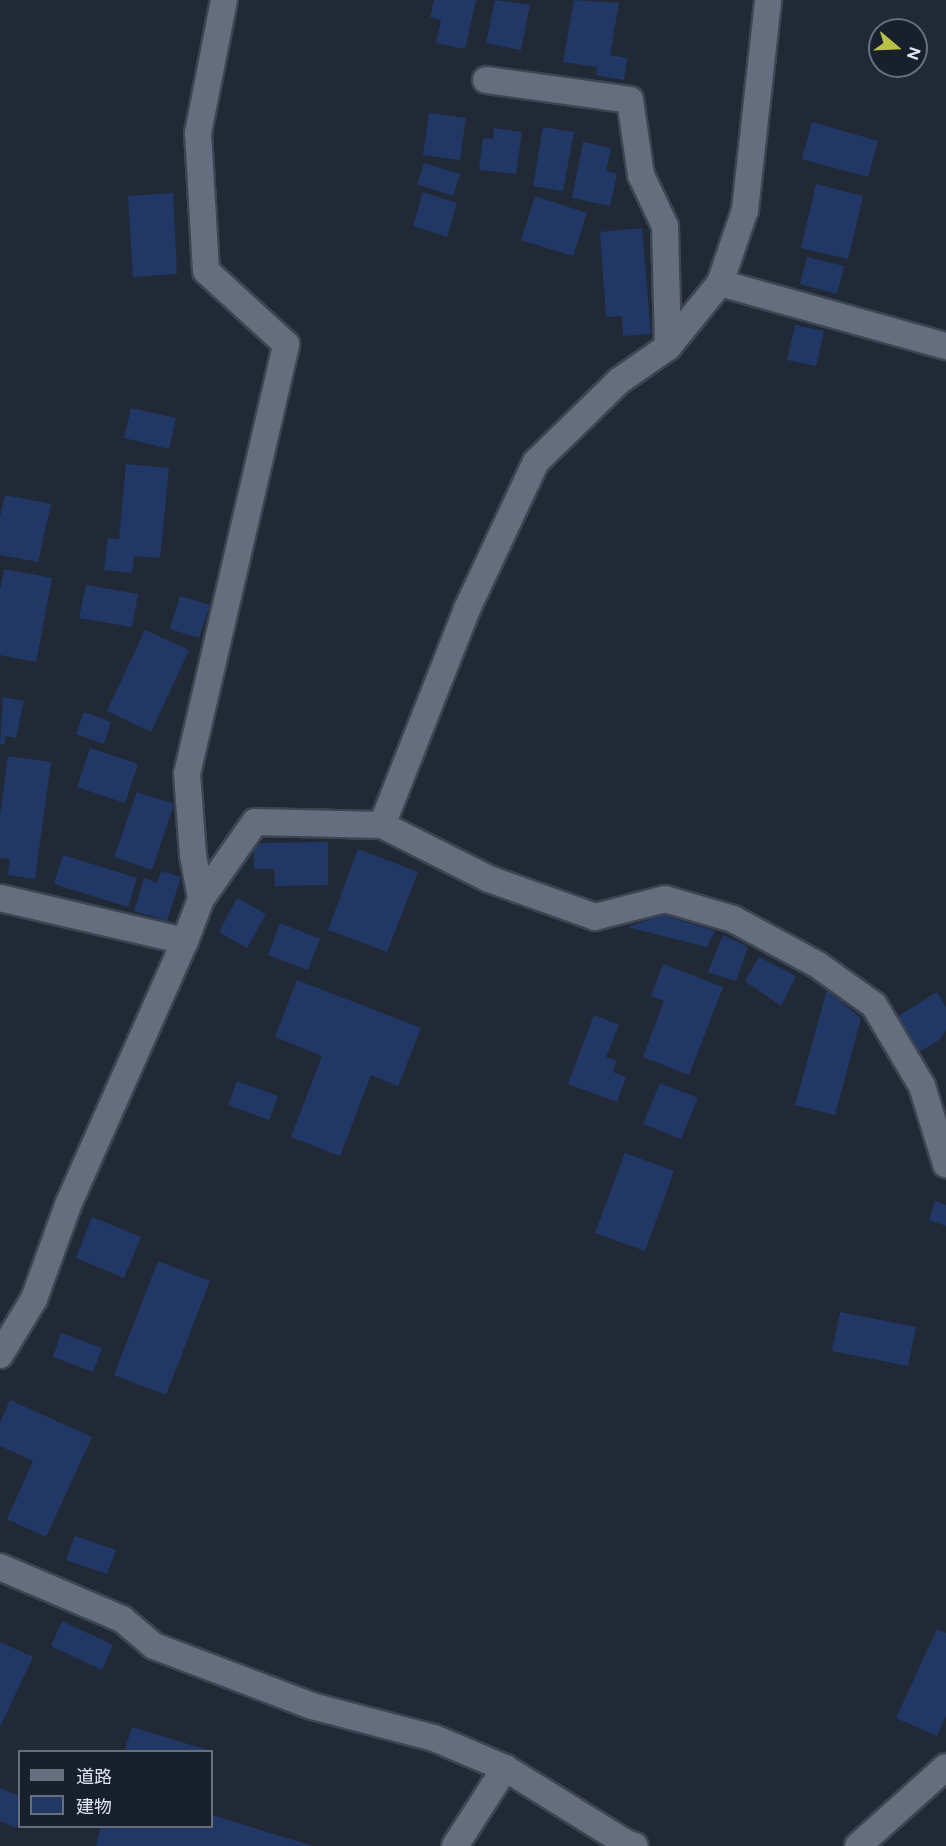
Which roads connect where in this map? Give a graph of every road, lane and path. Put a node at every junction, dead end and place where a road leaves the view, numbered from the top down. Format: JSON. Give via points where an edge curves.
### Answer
{"nodes":[{"id":1,"x":224,"y":0,"type":"edge"},
{"id":2,"x":768,"y":0,"type":"edge"},
{"id":3,"x":486,"y":80,"type":"dead end"},
{"id":4,"x":720,"y":284,"type":"junction"},
{"id":5,"x":946,"y":346,"type":"edge"},
{"id":6,"x":668,"y":347,"type":"junction"},
{"id":7,"x":382,"y":825,"type":"junction"},
{"id":8,"x":0,"y":898,"type":"edge"},
{"id":9,"x":201,"y":898,"type":"junction"},
{"id":10,"x":186,"y":941,"type":"junction"},
{"id":11,"x":946,"y":1164,"type":"edge"},
{"id":12,"x":0,"y":1355,"type":"edge"},
{"id":13,"x":0,"y":1567,"type":"edge"},
{"id":14,"x":946,"y":1767,"type":"edge"},
{"id":15,"x":506,"y":1768,"type":"junction"},
{"id":16,"x":455,"y":1846,"type":"edge"},
{"id":17,"x":635,"y":1846,"type":"edge"},
{"id":18,"x":858,"y":1846,"type":"edge"}],
"edges":[{"from":1,"to":9,"type":"street","via":[[198,133],[206,272],[286,344],[187,774],[193,855]]},
{"from":2,"to":4,"type":"street","via":[[745,210]]},
{"from":3,"to":6,"type":"street","via":[[630,100],[641,175],[664,226]]},
{"from":4,"to":5,"type":"street"},
{"from":4,"to":6,"type":"street"},
{"from":6,"to":7,"type":"street","via":[[619,381],[536,462],[467,609]]},
{"from":7,"to":9,"type":"street","via":[[255,822]]},
{"from":7,"to":11,"type":"street","via":[[489,879],[595,917],[665,899],[733,919],[818,966],[874,1005],[922,1086]]},
{"from":8,"to":10,"type":"street"},
{"from":9,"to":10,"type":"street"},
{"from":10,"to":12,"type":"street","via":[[68,1205],[34,1299]]},
{"from":13,"to":15,"type":"street","via":[[122,1618],[154,1646],[312,1706],[434,1738]]},
{"from":14,"to":18,"type":"street"},
{"from":15,"to":16,"type":"street"},
{"from":15,"to":17,"type":"street"}]}
